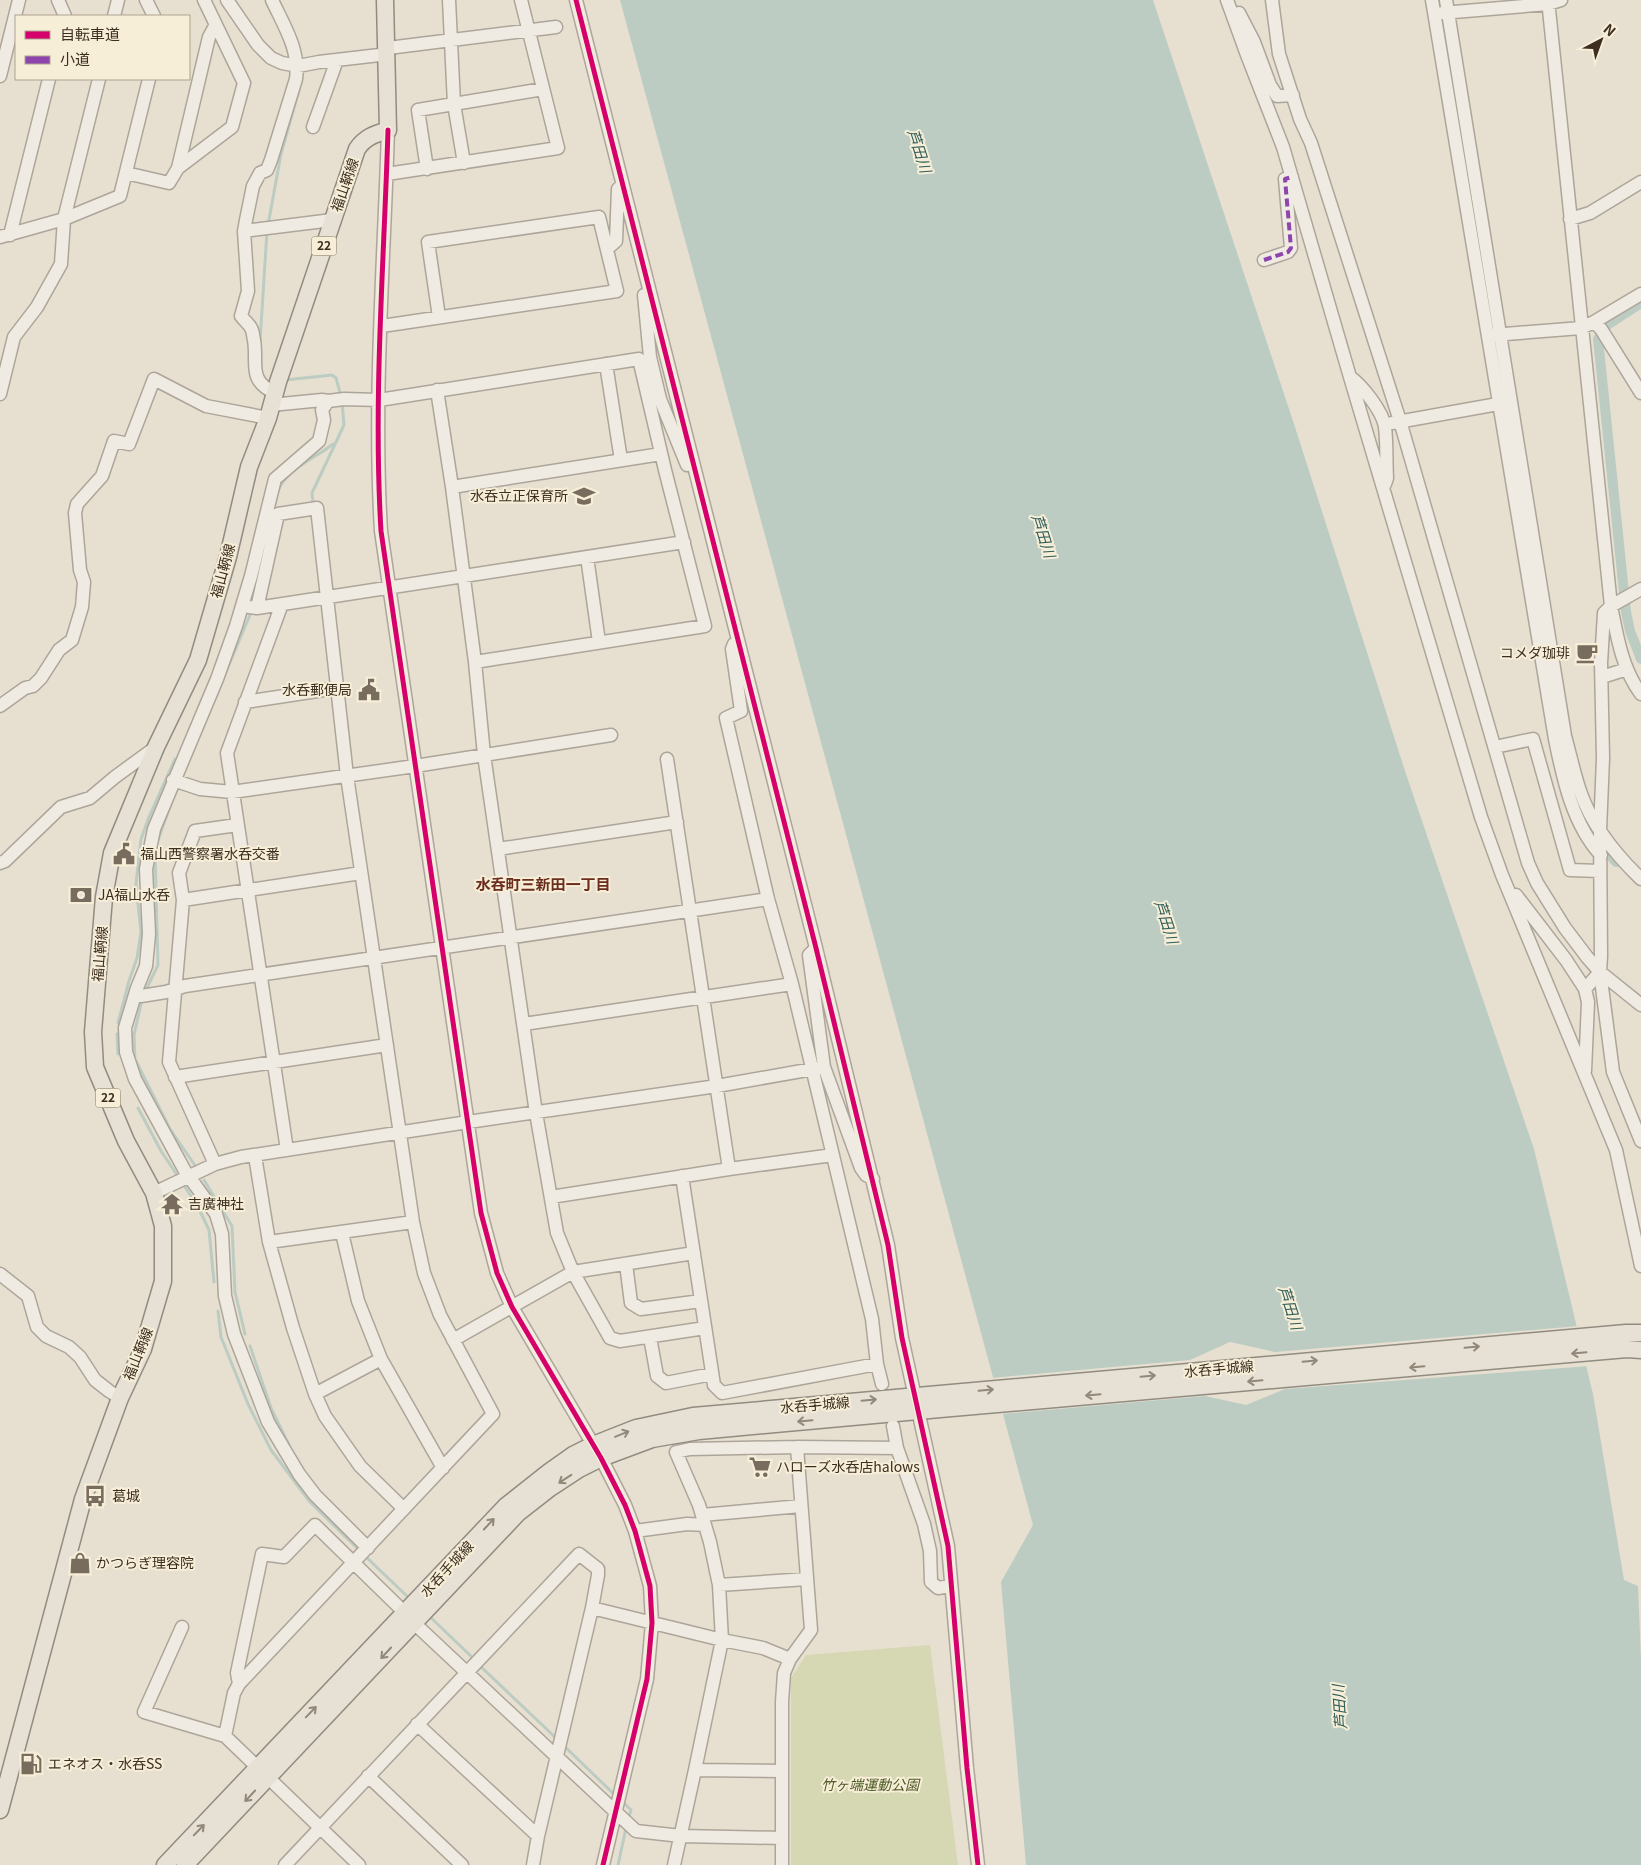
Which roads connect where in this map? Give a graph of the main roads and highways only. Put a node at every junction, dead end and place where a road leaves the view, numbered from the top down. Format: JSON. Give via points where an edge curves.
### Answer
{"nodes":[{"id":1,"x":385,"y":0,"type":"edge"},
{"id":2,"x":1634,"y":1341,"type":"edge"},
{"id":3,"x":263,"y":1773,"type":"junction"},
{"id":4,"x":0,"y":1810,"type":"edge"},
{"id":5,"x":165,"y":1865,"type":"edge"},
{"id":6,"x":185,"y":1865,"type":"edge"}],
"edges":[{"from":1,"to":4,"type":"main road","name":"福山鞆線","number":"22","via":[[388,130],[363,140],[358,149],[249,467],[228,557],[198,660],[156,747],[112,853],[104,897],[93,1032],[94,1067],[126,1141],[154,1193],[163,1226],[163,1281],[143,1348],[120,1398],[83,1498]]},
{"from":2,"to":3,"type":"main road","name":"水呑手城線","via":[[916,1404],[699,1431],[597,1452],[518,1514],[416,1611]]},
{"from":5,"to":3,"type":"main road","name":"水呑手城線","one_way":true},
{"from":3,"to":6,"type":"main road","name":"水呑手城線","one_way":true}]}
